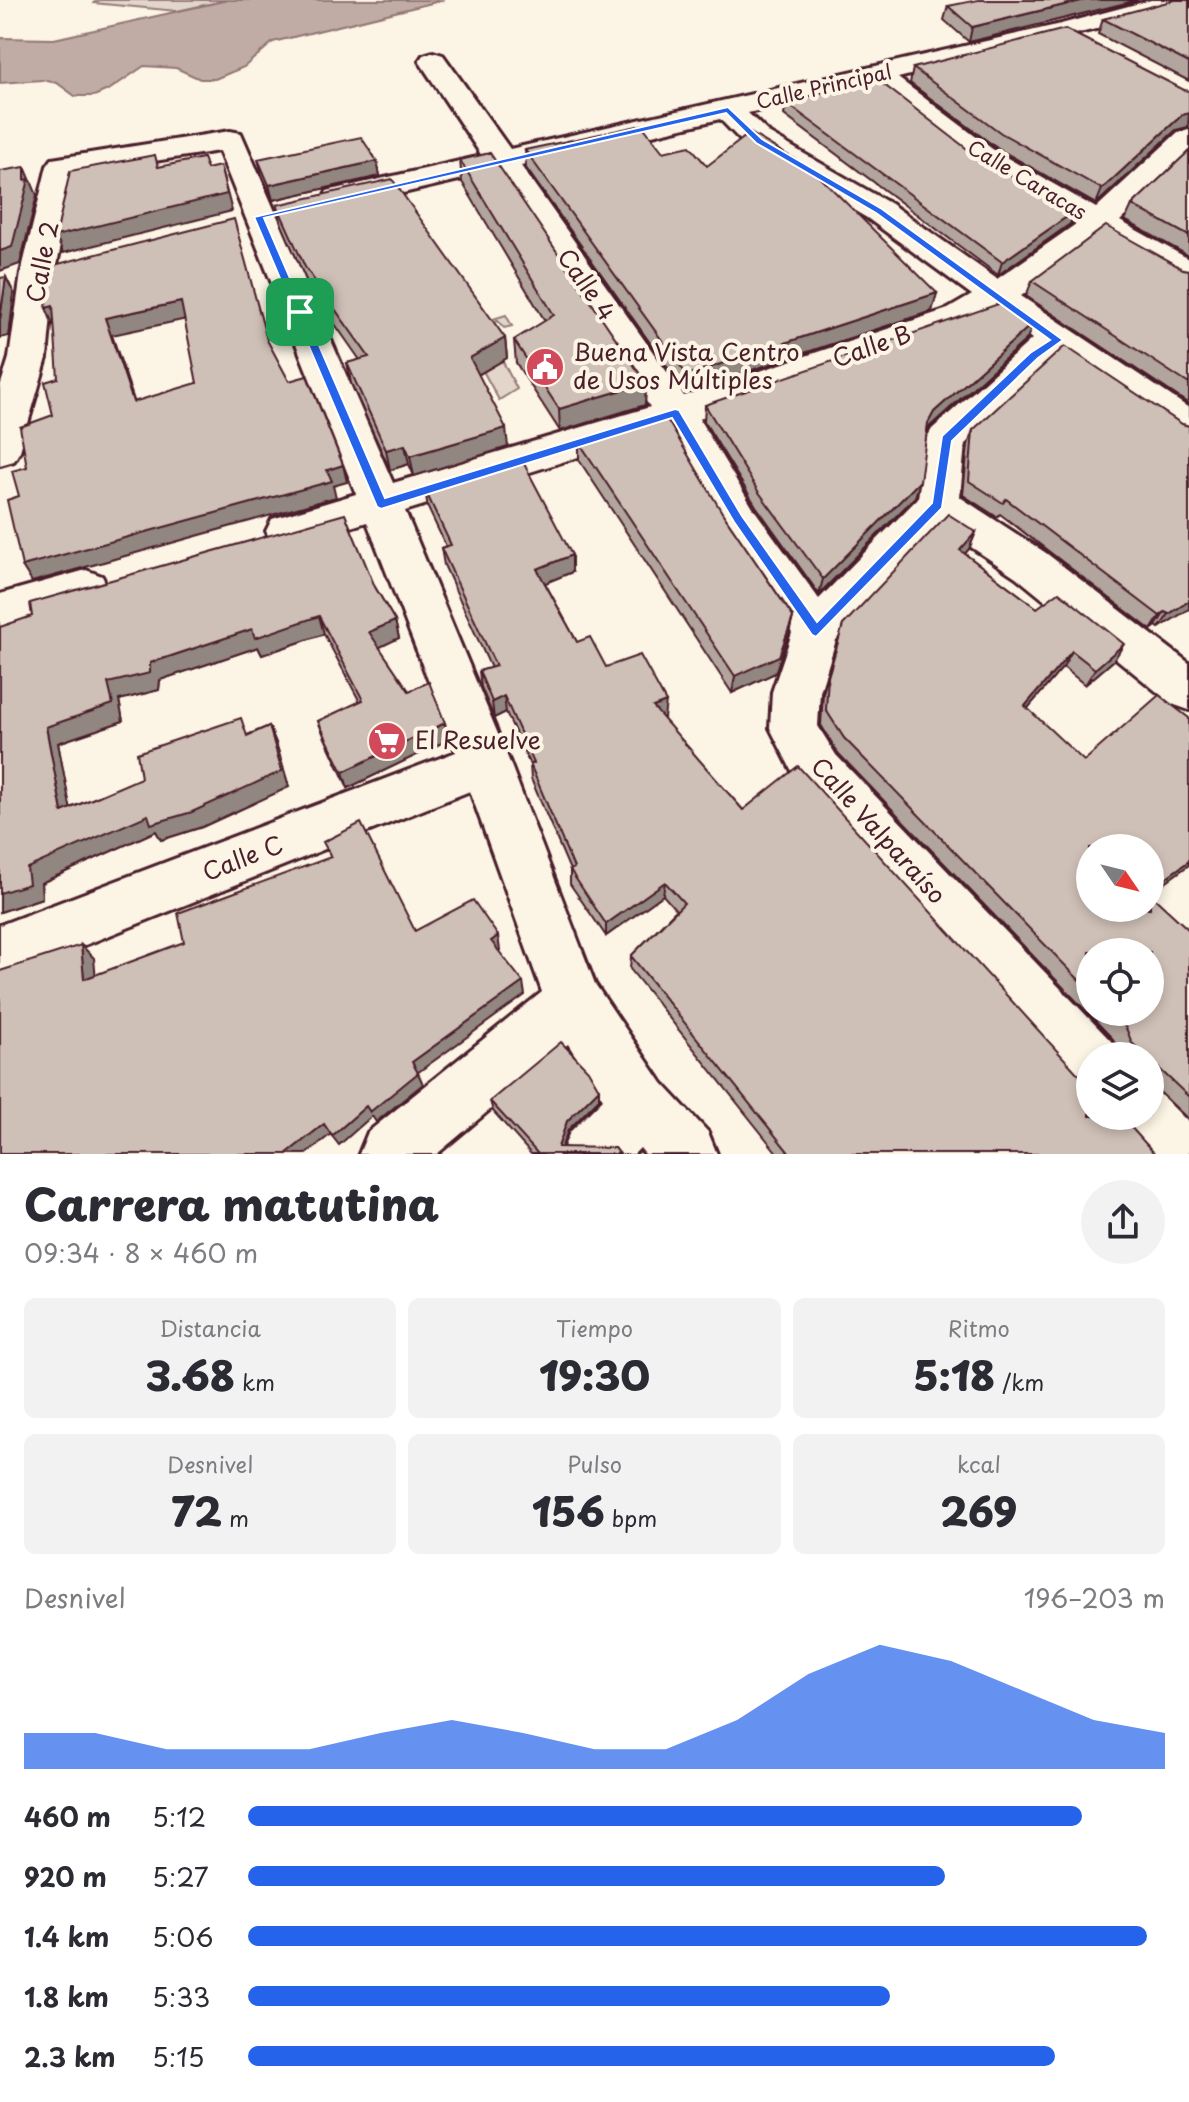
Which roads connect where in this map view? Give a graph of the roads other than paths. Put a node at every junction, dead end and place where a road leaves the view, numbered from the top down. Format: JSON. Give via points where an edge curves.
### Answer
{"nodes":[{"id":1,"x":1182,"y":0,"type":"edge"},
{"id":2,"x":1065,"y":31,"type":"junction"},
{"id":3,"x":1106,"y":53,"type":"edge"},
{"id":4,"x":433,"y":61,"type":"dead end"},
{"id":5,"x":874,"y":74,"type":"junction"},
{"id":6,"x":728,"y":110,"type":"junction"},
{"id":7,"x":1189,"y":139,"type":"edge"},
{"id":8,"x":500,"y":160,"type":"junction"},
{"id":9,"x":270,"y":214,"type":"junction"},
{"id":10,"x":1099,"y":223,"type":"junction"},
{"id":11,"x":1189,"y":274,"type":"edge"},
{"id":12,"x":998,"y":296,"type":"junction"},
{"id":13,"x":1058,"y":340,"type":"junction"},
{"id":14,"x":675,"y":413,"type":"junction"},
{"id":15,"x":1189,"y":427,"type":"edge"},
{"id":16,"x":0,"y":451,"type":"edge"},
{"id":17,"x":381,"y":504,"type":"junction"},
{"id":18,"x":938,"y":504,"type":"junction"},
{"id":19,"x":259,"y":539,"type":"edge"},
{"id":20,"x":122,"y":578,"type":"edge"},
{"id":21,"x":0,"y":612,"type":"edge"},
{"id":22,"x":816,"y":631,"type":"junction"},
{"id":23,"x":1189,"y":690,"type":"edge"},
{"id":24,"x":485,"y":763,"type":"junction"},
{"id":25,"x":0,"y":952,"type":"edge"},
{"id":26,"x":574,"y":1002,"type":"junction"},
{"id":27,"x":1076,"y":1047,"type":"edge"},
{"id":28,"x":641,"y":1104,"type":"junction"},
{"id":29,"x":1153,"y":1130,"type":"edge"},
{"id":30,"x":390,"y":1154,"type":"edge"},
{"id":31,"x":592,"y":1154,"type":"edge"},
{"id":32,"x":686,"y":1154,"type":"edge"},
{"id":33,"x":1176,"y":1154,"type":"edge"}],
"edges":[{"from":1,"to":2,"type":"street","name":"Calle Principal"},
{"from":2,"to":3,"type":"street"},
{"from":2,"to":5,"type":"street","name":"Calle Principal"},
{"from":4,"to":8,"type":"street","name":"Calle 4"},
{"from":5,"to":6,"type":"street","name":"Calle Principal"},
{"from":5,"to":10,"type":"street","name":"Calle Caracas","via":[[984,158]]},
{"from":6,"to":8,"type":"street","name":"Calle Principal"},
{"from":6,"to":12,"type":"street","via":[[759,141],[879,211]]},
{"from":7,"to":10,"type":"street","name":"Calle B"},
{"from":8,"to":9,"type":"street","name":"Calle Principal"},
{"from":8,"to":14,"type":"street","name":"Calle 4"},
{"from":9,"to":16,"type":"street","name":"Calle 2","via":[[230,140],[63,166],[28,358]]},
{"from":9,"to":17,"type":"street"},
{"from":10,"to":11,"type":"street","name":"Calle Caracas"},
{"from":10,"to":12,"type":"street","name":"Calle B"},
{"from":12,"to":13,"type":"street"},
{"from":12,"to":14,"type":"street","name":"Calle B","via":[[961,317]]},
{"from":13,"to":15,"type":"street"},
{"from":13,"to":18,"type":"street","via":[[1034,355],[946,439]]},
{"from":14,"to":17,"type":"street","name":"Calle B"},
{"from":14,"to":22,"type":"street","name":"Calle 4","via":[[738,519]]},
{"from":17,"to":19,"type":"street","name":"Calle B"},
{"from":17,"to":24,"type":"street"},
{"from":18,"to":22,"type":"street","name":"Calle Valparaíso"},
{"from":18,"to":23,"type":"street","via":[[1031,565]]},
{"from":20,"to":21,"type":"street"},
{"from":22,"to":27,"type":"street","name":"Calle Valparaíso","via":[[796,692],[794,728],[818,771]]},
{"from":24,"to":25,"type":"street","name":"Calle C"},
{"from":24,"to":26,"type":"street"},
{"from":26,"to":28,"type":"street"},
{"from":26,"to":30,"type":"street"},
{"from":28,"to":31,"type":"street"},
{"from":28,"to":32,"type":"street"},
{"from":29,"to":33,"type":"street"}]}
